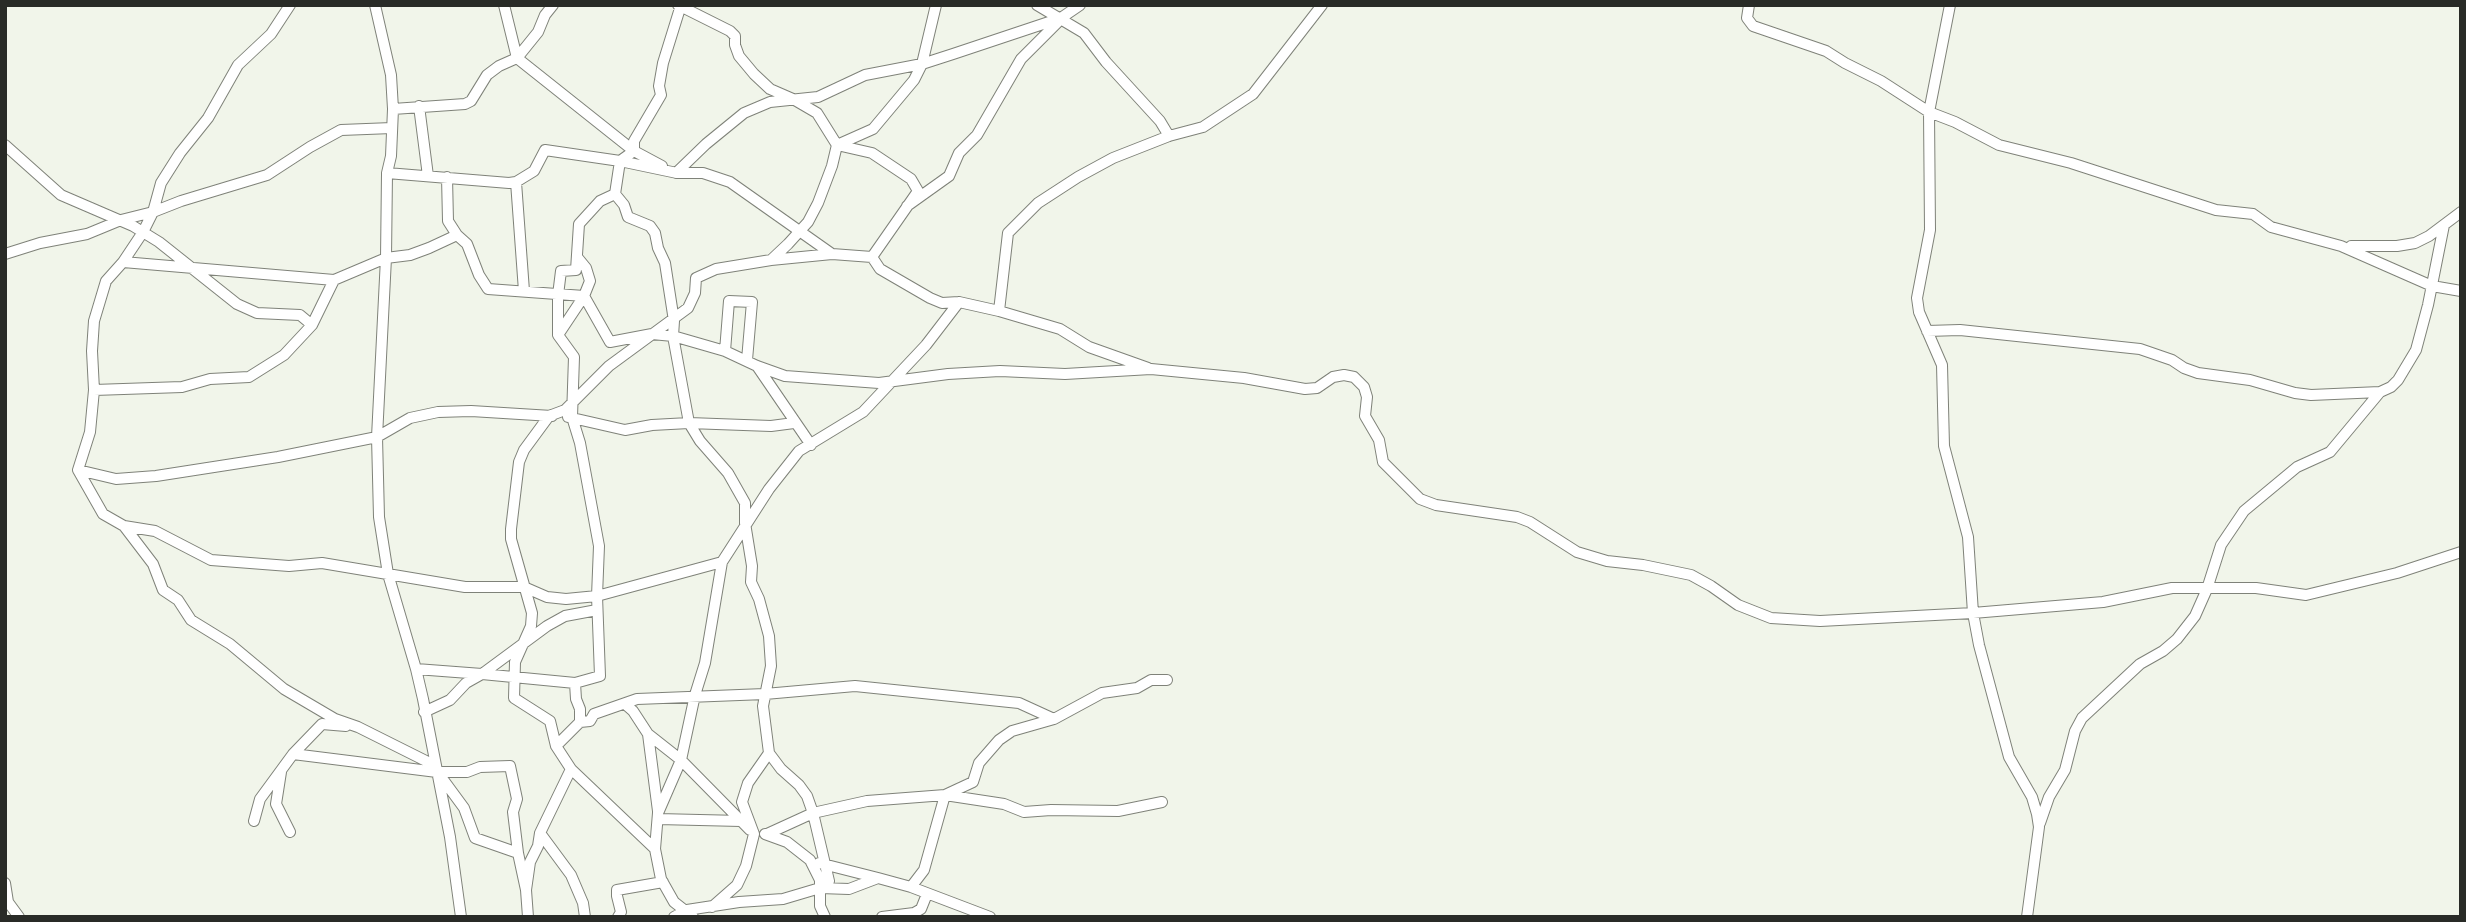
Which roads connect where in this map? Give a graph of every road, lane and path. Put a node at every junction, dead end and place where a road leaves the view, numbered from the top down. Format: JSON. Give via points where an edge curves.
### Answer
{"nodes":[{"id":1,"x":290,"y":5,"type":"edge"},
{"id":2,"x":375,"y":5,"type":"edge"},
{"id":3,"x":504,"y":5,"type":"edge"},
{"id":4,"x":553,"y":5,"type":"edge"},
{"id":5,"x":936,"y":5,"type":"edge"},
{"id":6,"x":1037,"y":5,"type":"edge"},
{"id":7,"x":1070,"y":5,"type":"edge"},
{"id":8,"x":1080,"y":5,"type":"edge"},
{"id":9,"x":1322,"y":5,"type":"edge"},
{"id":10,"x":1749,"y":5,"type":"edge"},
{"id":11,"x":1950,"y":5,"type":"edge"},
{"id":12,"x":680,"y":6,"type":"edge"},
{"id":13,"x":1061,"y":18,"type":"junction"},
{"id":14,"x":517,"y":58,"type":"junction"},
{"id":15,"x":922,"y":64,"type":"junction"},
{"id":16,"x":793,"y":99,"type":"junction"},
{"id":17,"x":419,"y":106,"type":"junction"},
{"id":18,"x":393,"y":109,"type":"junction"},
{"id":19,"x":1929,"y":112,"type":"junction"},
{"id":20,"x":392,"y":128,"type":"junction"},
{"id":21,"x":1169,"y":136,"type":"junction"},
{"id":22,"x":5,"y":145,"type":"edge"},
{"id":23,"x":836,"y":145,"type":"junction"},
{"id":24,"x":634,"y":151,"type":"junction"},
{"id":25,"x":620,"y":161,"type":"junction"},
{"id":26,"x":387,"y":173,"type":"junction"},
{"id":27,"x":677,"y":173,"type":"junction"},
{"id":28,"x":428,"y":176,"type":"junction"},
{"id":29,"x":447,"y":177,"type":"junction"},
{"id":30,"x":516,"y":182,"type":"junction"},
{"id":31,"x":615,"y":194,"type":"junction"},
{"id":32,"x":907,"y":206,"type":"junction"},
{"id":33,"x":153,"y":212,"type":"junction"},
{"id":34,"x":2461,"y":212,"type":"edge"},
{"id":35,"x":121,"y":220,"type":"junction"},
{"id":36,"x":2444,"y":225,"type":"junction"},
{"id":37,"x":801,"y":230,"type":"junction"},
{"id":38,"x":143,"y":232,"type":"junction"},
{"id":39,"x":457,"y":235,"type":"junction"},
{"id":40,"x":2341,"y":246,"type":"junction"},
{"id":41,"x":5,"y":254,"type":"edge"},
{"id":42,"x":832,"y":254,"type":"junction"},
{"id":43,"x":578,"y":257,"type":"junction"},
{"id":44,"x":872,"y":257,"type":"junction"},
{"id":45,"x":386,"y":258,"type":"junction"},
{"id":46,"x":771,"y":261,"type":"junction"},
{"id":47,"x":122,"y":262,"type":"junction"},
{"id":48,"x":194,"y":269,"type":"junction"},
{"id":49,"x":334,"y":280,"type":"junction"},
{"id":50,"x":2432,"y":286,"type":"junction"},
{"id":51,"x":2461,"y":291,"type":"edge"},
{"id":52,"x":524,"y":292,"type":"junction"},
{"id":53,"x":558,"y":295,"type":"junction"},
{"id":54,"x":584,"y":296,"type":"junction"},
{"id":55,"x":959,"y":302,"type":"junction"},
{"id":56,"x":999,"y":311,"type":"junction"},
{"id":57,"x":674,"y":321,"type":"junction"},
{"id":58,"x":312,"y":325,"type":"junction"},
{"id":59,"x":1927,"y":331,"type":"junction"},
{"id":60,"x":652,"y":334,"type":"junction"},
{"id":61,"x":558,"y":335,"type":"junction"},
{"id":62,"x":673,"y":336,"type":"junction"},
{"id":63,"x":725,"y":351,"type":"junction"},
{"id":64,"x":752,"y":363,"type":"junction"},
{"id":65,"x":1151,"y":369,"type":"junction"},
{"id":66,"x":893,"y":381,"type":"junction"},
{"id":67,"x":94,"y":390,"type":"junction"},
{"id":68,"x":2380,"y":392,"type":"junction"},
{"id":69,"x":573,"y":400,"type":"junction"},
{"id":70,"x":549,"y":416,"type":"junction"},
{"id":71,"x":572,"y":417,"type":"junction"},
{"id":72,"x":689,"y":423,"type":"junction"},
{"id":73,"x":794,"y":423,"type":"junction"},
{"id":74,"x":377,"y":437,"type":"junction"},
{"id":75,"x":811,"y":445,"type":"junction"},
{"id":76,"x":78,"y":470,"type":"junction"},
{"id":77,"x":745,"y":523,"type":"junction"},
{"id":78,"x":124,"y":526,"type":"junction"},
{"id":79,"x":2461,"y":552,"type":"edge"},
{"id":80,"x":722,"y":562,"type":"junction"},
{"id":81,"x":388,"y":574,"type":"junction"},
{"id":82,"x":524,"y":587,"type":"junction"},
{"id":83,"x":2207,"y":589,"type":"junction"},
{"id":84,"x":597,"y":596,"type":"junction"},
{"id":85,"x":597,"y":610,"type":"junction"},
{"id":86,"x":1973,"y":613,"type":"junction"},
{"id":87,"x":524,"y":645,"type":"junction"},
{"id":88,"x":416,"y":669,"type":"junction"},
{"id":89,"x":482,"y":674,"type":"junction"},
{"id":90,"x":514,"y":676,"type":"junction"},
{"id":91,"x":1167,"y":680,"type":"dead end"},
{"id":92,"x":575,"y":683,"type":"junction"},
{"id":93,"x":765,"y":694,"type":"junction"},
{"id":94,"x":695,"y":695,"type":"junction"},
{"id":95,"x":625,"y":704,"type":"junction"},
{"id":96,"x":424,"y":712,"type":"junction"},
{"id":97,"x":1054,"y":719,"type":"junction"},
{"id":98,"x":580,"y":722,"type":"junction"},
{"id":99,"x":358,"y":727,"type":"junction"},
{"id":100,"x":648,"y":734,"type":"junction"},
{"id":101,"x":556,"y":746,"type":"junction"},
{"id":102,"x":769,"y":753,"type":"junction"},
{"id":103,"x":293,"y":754,"type":"junction"},
{"id":104,"x":681,"y":760,"type":"junction"},
{"id":105,"x":281,"y":766,"type":"junction"},
{"id":106,"x":436,"y":769,"type":"junction"},
{"id":107,"x":572,"y":769,"type":"junction"},
{"id":108,"x":945,"y":795,"type":"junction"},
{"id":109,"x":1162,"y":802,"type":"dead end"},
{"id":110,"x":813,"y":813,"type":"junction"},
{"id":111,"x":658,"y":816,"type":"junction"},
{"id":112,"x":254,"y":821,"type":"dead end"},
{"id":113,"x":741,"y":821,"type":"junction"},
{"id":114,"x":2039,"y":827,"type":"junction"},
{"id":115,"x":290,"y":832,"type":"dead end"},
{"id":116,"x":540,"y":833,"type":"junction"},
{"id":117,"x":754,"y":834,"type":"junction"},
{"id":118,"x":767,"y":834,"type":"junction"},
{"id":119,"x":655,"y":849,"type":"junction"},
{"id":120,"x":518,"y":853,"type":"junction"},
{"id":121,"x":810,"y":860,"type":"junction"},
{"id":122,"x":825,"y":865,"type":"junction"},
{"id":123,"x":878,"y":878,"type":"junction"},
{"id":124,"x":663,"y":882,"type":"junction"},
{"id":125,"x":5,"y":883,"type":"edge"},
{"id":126,"x":911,"y":887,"type":"junction"},
{"id":127,"x":820,"y":888,"type":"junction"},
{"id":128,"x":526,"y":890,"type":"junction"},
{"id":129,"x":927,"y":894,"type":"junction"},
{"id":130,"x":712,"y":907,"type":"junction"},
{"id":131,"x":690,"y":914,"type":"edge"},
{"id":132,"x":19,"y":917,"type":"edge"},
{"id":133,"x":461,"y":917,"type":"edge"},
{"id":134,"x":528,"y":917,"type":"edge"},
{"id":135,"x":585,"y":917,"type":"edge"},
{"id":136,"x":618,"y":917,"type":"edge"},
{"id":137,"x":674,"y":917,"type":"edge"},
{"id":138,"x":825,"y":917,"type":"edge"},
{"id":139,"x":882,"y":917,"type":"edge"},
{"id":140,"x":990,"y":917,"type":"edge"},
{"id":141,"x":2027,"y":917,"type":"edge"}],
"edges":[{"from":1,"to":33,"type":"street","via":[[271,34],[238,65],[208,118],[161,183]]},
{"from":2,"to":18,"type":"street","via":[[391,75]]},
{"from":3,"to":14,"type":"street"},
{"from":4,"to":14,"type":"street"},
{"from":5,"to":15,"type":"street"},
{"from":6,"to":13,"type":"street"},
{"from":7,"to":13,"type":"street"},
{"from":8,"to":13,"type":"street"},
{"from":9,"to":21,"type":"street","via":[[1253,94],[1203,127]]},
{"from":10,"to":19,"type":"street","via":[[1747,18],[1753,26],[1826,51]]},
{"from":11,"to":19,"type":"street"},
{"from":12,"to":16,"type":"street","via":[[730,31],[739,56],[754,74],[770,89]]},
{"from":12,"to":24,"type":"street","via":[[663,63],[661,95],[634,141]]},
{"from":13,"to":15,"type":"street"},
{"from":13,"to":21,"type":"street","via":[[1084,33]]},
{"from":13,"to":32,"type":"street","via":[[1021,59],[977,135],[959,153],[949,176]]},
{"from":14,"to":17,"type":"street","via":[[487,75],[465,104]]},
{"from":14,"to":24,"type":"street"},
{"from":15,"to":16,"type":"street","via":[[865,75],[818,96]]},
{"from":15,"to":23,"type":"street","via":[[873,129]]},
{"from":16,"to":23,"type":"street","via":[[817,114]]},
{"from":16,"to":27,"type":"street","via":[[744,113]]},
{"from":17,"to":18,"type":"street"},
{"from":17,"to":28,"type":"street"},
{"from":18,"to":20,"type":"street"},
{"from":19,"to":40,"type":"street","via":[[2010,149],[2071,163],[2216,210],[2253,214],[2271,228]]},
{"from":19,"to":59,"type":"street","via":[[1930,230],[1917,298]]},
{"from":20,"to":26,"type":"street"},
{"from":20,"to":33,"type":"street","via":[[341,130],[267,176]]},
{"from":21,"to":56,"type":"street","via":[[1078,177],[1038,203],[1008,233]]},
{"from":22,"to":35,"type":"street","via":[[61,195]]},
{"from":23,"to":32,"type":"street","via":[[872,153],[911,179],[918,191]]},
{"from":23,"to":37,"type":"street","via":[[818,203]]},
{"from":24,"to":25,"type":"street"},
{"from":24,"to":27,"type":"street"},
{"from":25,"to":27,"type":"street"},
{"from":25,"to":30,"type":"street","via":[[545,150],[534,171]]},
{"from":25,"to":31,"type":"street"},
{"from":26,"to":28,"type":"street"},
{"from":26,"to":45,"type":"street"},
{"from":27,"to":37,"type":"street","via":[[703,173],[730,182]]},
{"from":28,"to":29,"type":"street"},
{"from":29,"to":30,"type":"street"},
{"from":29,"to":39,"type":"street","via":[[448,221]]},
{"from":30,"to":52,"type":"street"},
{"from":31,"to":43,"type":"street","via":[[600,201],[579,224]]},
{"from":31,"to":57,"type":"street","via":[[628,217],[656,233]]},
{"from":32,"to":44,"type":"street"},
{"from":33,"to":35,"type":"street"},
{"from":33,"to":38,"type":"street"},
{"from":34,"to":36,"type":"street"},
{"from":35,"to":38,"type":"street"},
{"from":35,"to":41,"type":"street","via":[[87,234]]},
{"from":36,"to":40,"type":"street","via":[[2415,243]]},
{"from":36,"to":50,"type":"street"},
{"from":37,"to":42,"type":"street"},
{"from":37,"to":46,"type":"street"},
{"from":38,"to":47,"type":"street"},
{"from":38,"to":48,"type":"street"},
{"from":39,"to":45,"type":"street","via":[[410,255]]},
{"from":39,"to":52,"type":"street","via":[[467,244],[488,289]]},
{"from":40,"to":50,"type":"street"},
{"from":42,"to":44,"type":"street"},
{"from":42,"to":46,"type":"street"},
{"from":43,"to":53,"type":"street","via":[[576,270],[561,271]]},
{"from":43,"to":54,"type":"street","via":[[590,281]]},
{"from":44,"to":55,"type":"street","via":[[880,269],[930,298]]},
{"from":45,"to":49,"type":"street"},
{"from":45,"to":74,"type":"street"},
{"from":46,"to":57,"type":"street","via":[[716,269],[696,278],[688,308]]},
{"from":47,"to":48,"type":"street"},
{"from":47,"to":67,"type":"street","via":[[100,296],[93,341]]},
{"from":48,"to":49,"type":"street"},
{"from":48,"to":58,"type":"street","via":[[237,304],[257,313],[300,315]]},
{"from":49,"to":58,"type":"street"},
{"from":50,"to":51,"type":"street"},
{"from":50,"to":68,"type":"street","via":[[2416,350],[2398,380]]},
{"from":52,"to":53,"type":"street"},
{"from":53,"to":54,"type":"street"},
{"from":53,"to":61,"type":"street"},
{"from":54,"to":60,"type":"street","via":[[610,342]]},
{"from":54,"to":61,"type":"street"},
{"from":55,"to":56,"type":"street"},
{"from":55,"to":66,"type":"street"},
{"from":56,"to":65,"type":"street","via":[[1060,329],[1089,347]]},
{"from":57,"to":60,"type":"street"},
{"from":57,"to":62,"type":"street"},
{"from":58,"to":67,"type":"street","via":[[284,355],[249,377],[209,379],[182,387]]},
{"from":59,"to":68,"type":"street","via":[[1960,330],[2140,349],[2198,373],[2250,380],[2295,393]]},
{"from":59,"to":86,"type":"street","via":[[1942,365],[1944,446],[1969,537]]},
{"from":60,"to":62,"type":"street"},
{"from":60,"to":69,"type":"street"},
{"from":61,"to":69,"type":"street","via":[[574,357]]},
{"from":62,"to":63,"type":"street"},
{"from":62,"to":72,"type":"street"},
{"from":63,"to":64,"type":"street"},
{"from":63,"to":64,"type":"street","via":[[729,301],[752,302]]},
{"from":64,"to":66,"type":"street","via":[[785,376]]},
{"from":64,"to":73,"type":"street"},
{"from":65,"to":66,"type":"street","via":[[1065,374],[1000,371]]},
{"from":65,"to":86,"type":"street","via":[[1305,389],[1317,388],[1333,377],[1354,377],[1364,387],[1365,416],[1379,440],[1383,462],[1420,499],[1517,517],[1577,552],[1606,561],[1691,575],[1738,605],[1771,618],[1820,621]]},
{"from":66,"to":75,"type":"street","via":[[863,412]]},
{"from":67,"to":76,"type":"street","via":[[90,432]]},
{"from":68,"to":83,"type":"street","via":[[2330,452],[2297,467],[2244,511],[2221,545]]},
{"from":69,"to":70,"type":"street","via":[[565,410]]},
{"from":69,"to":71,"type":"street"},
{"from":70,"to":71,"type":"street"},
{"from":70,"to":74,"type":"street","via":[[438,412],[410,418]]},
{"from":70,"to":82,"type":"street","via":[[519,463],[511,529]]},
{"from":71,"to":72,"type":"street","via":[[625,429]]},
{"from":71,"to":84,"type":"street","via":[[599,546]]},
{"from":72,"to":73,"type":"street"},
{"from":72,"to":77,"type":"street","via":[[729,473],[745,503]]},
{"from":73,"to":75,"type":"street"},
{"from":74,"to":76,"type":"street","via":[[156,475],[116,478]]},
{"from":74,"to":81,"type":"street","via":[[379,517]]},
{"from":75,"to":77,"type":"street","via":[[785,466]]},
{"from":76,"to":78,"type":"street","via":[[103,514]]},
{"from":77,"to":80,"type":"street"},
{"from":77,"to":93,"type":"street","via":[[751,582],[769,636],[771,666]]},
{"from":78,"to":81,"type":"street","via":[[155,531],[211,560],[289,566],[322,563]]},
{"from":78,"to":99,"type":"street","via":[[153,565],[163,590],[178,600],[191,620],[230,644],[284,689]]},
{"from":79,"to":83,"type":"street","via":[[2397,573],[2306,594]]},
{"from":80,"to":84,"type":"street"},
{"from":80,"to":94,"type":"street"},
{"from":81,"to":82,"type":"street","via":[[466,587]]},
{"from":81,"to":88,"type":"street"},
{"from":82,"to":84,"type":"street","via":[[547,597]]},
{"from":82,"to":87,"type":"street","via":[[532,613]]},
{"from":83,"to":86,"type":"street","via":[[2172,588],[2103,602]]},
{"from":83,"to":114,"type":"street","via":[[2195,616],[2177,639],[2140,664],[2081,718],[2065,770]]},
{"from":84,"to":85,"type":"street"},
{"from":85,"to":87,"type":"street","via":[[565,616]]},
{"from":85,"to":92,"type":"street","via":[[600,677]]},
{"from":86,"to":114,"type":"street","via":[[2009,757],[2032,797]]},
{"from":87,"to":89,"type":"street"},
{"from":87,"to":90,"type":"street"},
{"from":88,"to":89,"type":"street"},
{"from":88,"to":96,"type":"street"},
{"from":89,"to":90,"type":"street"},
{"from":89,"to":96,"type":"street","via":[[450,700]]},
{"from":90,"to":92,"type":"street"},
{"from":90,"to":101,"type":"street","via":[[514,698],[550,721]]},
{"from":91,"to":97,"type":"street","via":[[1102,693]]},
{"from":92,"to":98,"type":"street"},
{"from":93,"to":94,"type":"street"},
{"from":93,"to":97,"type":"street","via":[[855,686],[1019,703]]},
{"from":93,"to":102,"type":"street"},
{"from":94,"to":95,"type":"street"},
{"from":94,"to":104,"type":"street"},
{"from":95,"to":98,"type":"street"},
{"from":95,"to":100,"type":"street"},
{"from":96,"to":106,"type":"street"},
{"from":97,"to":108,"type":"street","via":[[1012,731],[999,740],[979,763],[973,782]]},
{"from":98,"to":101,"type":"street"},
{"from":99,"to":103,"type":"street","via":[[322,724]]},
{"from":99,"to":106,"type":"street"},
{"from":100,"to":104,"type":"street"},
{"from":100,"to":111,"type":"street"},
{"from":101,"to":107,"type":"street"},
{"from":102,"to":110,"type":"street","via":[[799,785]]},
{"from":102,"to":117,"type":"street","via":[[748,783],[742,802]]},
{"from":103,"to":105,"type":"street"},
{"from":103,"to":106,"type":"street"},
{"from":104,"to":111,"type":"street"},
{"from":104,"to":113,"type":"street"},
{"from":105,"to":112,"type":"street","via":[[260,799]]},
{"from":105,"to":115,"type":"street","via":[[276,804]]},
{"from":106,"to":120,"type":"street","via":[[464,808],[475,838]]},
{"from":106,"to":120,"type":"street","via":[[467,772],[510,766],[517,799],[513,812]]},
{"from":106,"to":133,"type":"street"},
{"from":107,"to":116,"type":"street"},
{"from":107,"to":119,"type":"street"},
{"from":108,"to":109,"type":"street","via":[[1004,804],[1024,812],[1118,811]]},
{"from":108,"to":110,"type":"street","via":[[867,801]]},
{"from":108,"to":126,"type":"street","via":[[924,870]]},
{"from":110,"to":118,"type":"street"},
{"from":110,"to":122,"type":"street"},
{"from":111,"to":113,"type":"street"},
{"from":111,"to":119,"type":"street"},
{"from":113,"to":117,"type":"street"},
{"from":114,"to":141,"type":"street"},
{"from":116,"to":128,"type":"street"},
{"from":116,"to":135,"type":"street","via":[[571,875]]},
{"from":117,"to":118,"type":"street"},
{"from":117,"to":130,"type":"street","via":[[737,885]]},
{"from":118,"to":121,"type":"street","via":[[787,842]]},
{"from":119,"to":124,"type":"street"},
{"from":120,"to":128,"type":"street"},
{"from":121,"to":122,"type":"street"},
{"from":121,"to":127,"type":"street"},
{"from":122,"to":123,"type":"street"},
{"from":122,"to":127,"type":"street","via":[[829,881]]},
{"from":123,"to":126,"type":"street"},
{"from":123,"to":127,"type":"street","via":[[849,889]]},
{"from":124,"to":131,"type":"street","via":[[674,902]]},
{"from":124,"to":136,"type":"street","via":[[617,890]]},
{"from":125,"to":132,"type":"street","via":[[8,902]]},
{"from":126,"to":129,"type":"street"},
{"from":127,"to":130,"type":"street","via":[[783,899]]},
{"from":127,"to":138,"type":"street"},
{"from":128,"to":134,"type":"street"},
{"from":129,"to":139,"type":"street","via":[[921,909],[914,913]]},
{"from":129,"to":140,"type":"street"},
{"from":130,"to":131,"type":"street"},
{"from":131,"to":137,"type":"street"}]}
